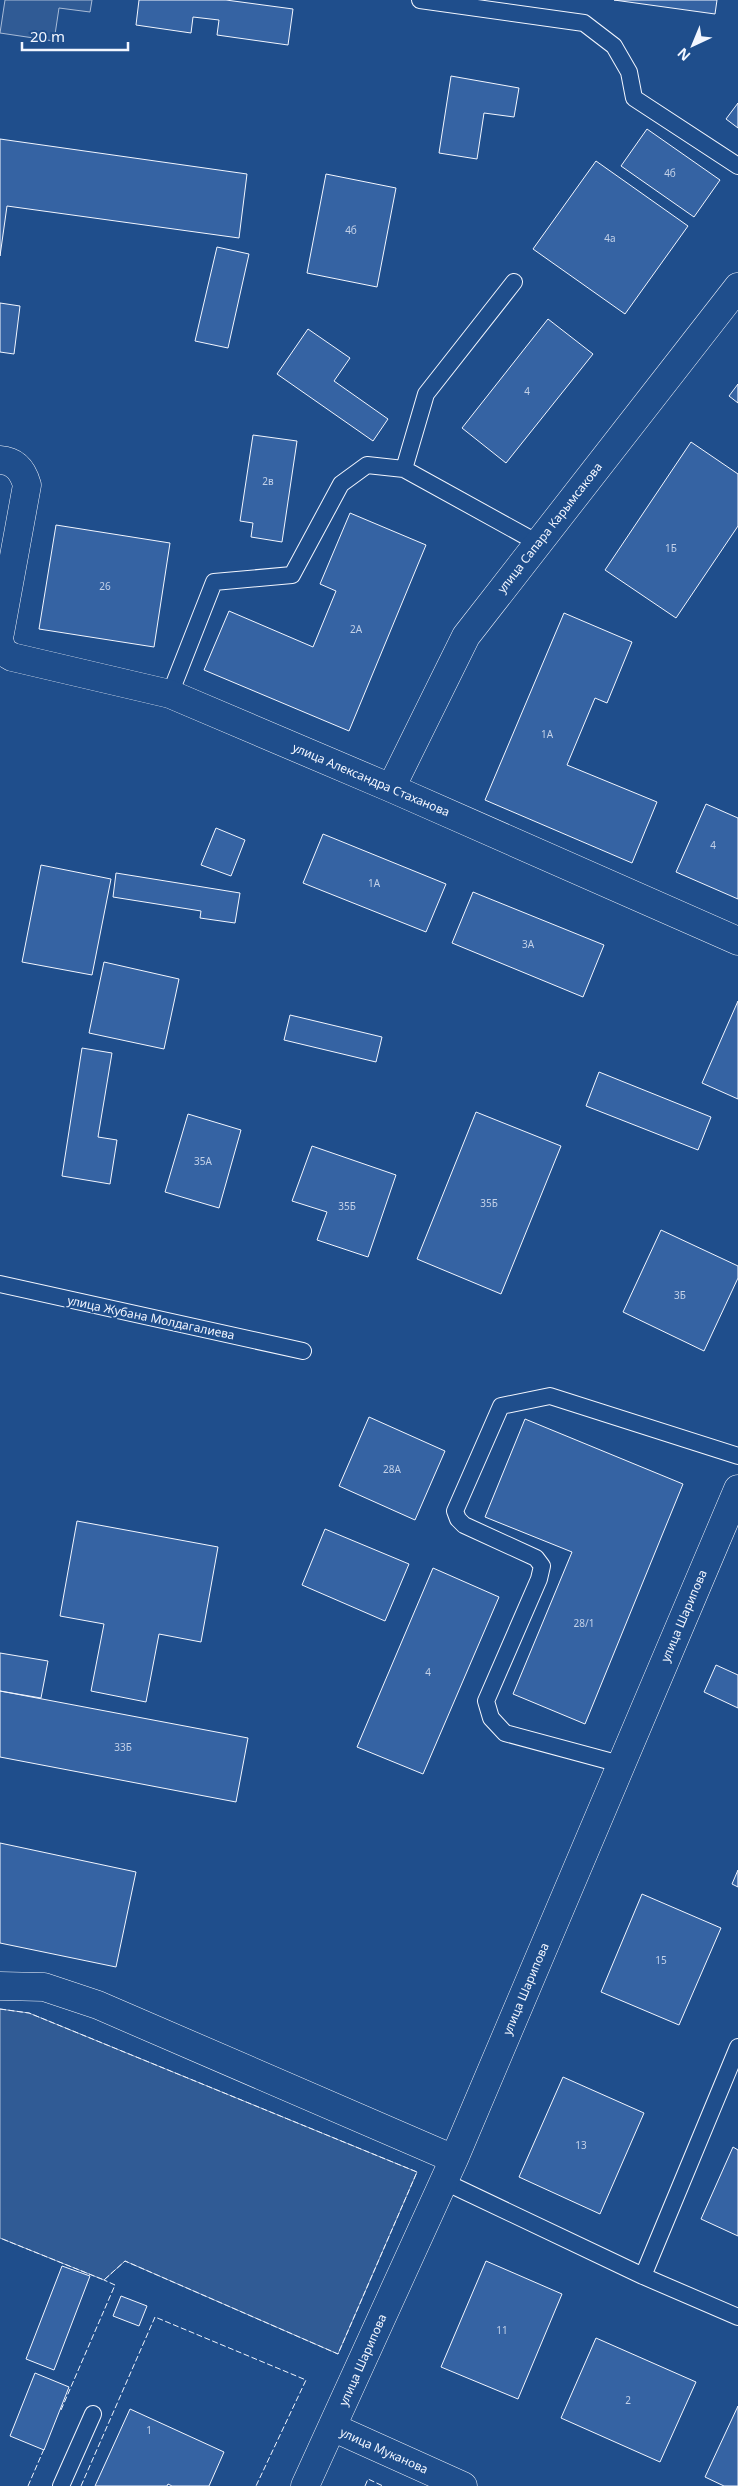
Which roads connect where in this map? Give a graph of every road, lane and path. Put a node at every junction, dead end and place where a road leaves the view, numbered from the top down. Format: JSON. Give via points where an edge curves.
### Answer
{"nodes":[{"id":1,"x":420,"y":0,"type":"edge"},
{"id":2,"x":738,"y":166,"type":"edge"},
{"id":3,"x":514,"y":282,"type":"dead end"},
{"id":4,"x":738,"y":287,"type":"edge"},
{"id":5,"x":0,"y":460,"type":"edge"},
{"id":6,"x":404,"y":469,"type":"junction"},
{"id":7,"x":538,"y":543,"type":"junction"},
{"id":8,"x":0,"y":633,"type":"edge"},
{"id":9,"x":0,"y":643,"type":"edge"},
{"id":10,"x":170,"y":694,"type":"junction"},
{"id":11,"x":391,"y":788,"type":"junction"},
{"id":12,"x":738,"y":941,"type":"edge"},
{"id":13,"x":0,"y":1284,"type":"edge"},
{"id":14,"x":303,"y":1351,"type":"dead end"},
{"id":15,"x":738,"y":1456,"type":"edge"},
{"id":16,"x":738,"y":1488,"type":"edge"},
{"id":17,"x":620,"y":1764,"type":"junction"},
{"id":18,"x":0,"y":1986,"type":"edge"},
{"id":19,"x":738,"y":2047,"type":"edge"},
{"id":20,"x":449,"y":2170,"type":"junction"},
{"id":21,"x":643,"y":2276,"type":"junction"},
{"id":22,"x":738,"y":2317,"type":"edge"},
{"id":23,"x":93,"y":2414,"type":"dead end"},
{"id":24,"x":332,"y":2428,"type":"junction"},
{"id":25,"x":62,"y":2486,"type":"edge"},
{"id":26,"x":304,"y":2486,"type":"edge"},
{"id":27,"x":464,"y":2486,"type":"edge"}],
"edges":[{"from":1,"to":2,"type":"lane","via":[[584,23],[614,46],[629,72],[634,98]]},
{"from":3,"to":6,"type":"lane","via":[[426,394]]},
{"from":4,"to":7,"type":"street","name":"улица Сапара Карымсакова"},
{"from":5,"to":8,"type":"street","via":[[9,461],[23,472],[28,485]]},
{"from":6,"to":7,"type":"lane"},
{"from":6,"to":10,"type":"lane","via":[[366,465],[341,484],[292,574],[214,582]]},
{"from":7,"to":11,"type":"street","name":"улица Сапара Карымсакова","via":[[466,636]]},
{"from":9,"to":10,"type":"street","name":"улица Александра Стаханова","via":[[2,651],[12,658]]},
{"from":10,"to":11,"type":"street","name":"улица Александра Стаханова"},
{"from":11,"to":12,"type":"street","name":"улица Александра Стаханова"},
{"from":13,"to":14,"type":"lane","name":"улица Жубана Молдагалиева"},
{"from":15,"to":17,"type":"lane","via":[[550,1396],[526,1399],[501,1406],[455,1511],[464,1525],[536,1558],[542,1566],[486,1701],[491,1718],[505,1733]]},
{"from":16,"to":17,"type":"street","name":"улица Шарипова"},
{"from":17,"to":20,"type":"street","name":"улица Шарипова"},
{"from":18,"to":20,"type":"street","via":[[44,1988],[98,2005]]},
{"from":19,"to":21,"type":"lane"},
{"from":20,"to":21,"type":"lane"},
{"from":20,"to":24,"type":"street","name":"улица Шарипова"},
{"from":21,"to":22,"type":"lane"},
{"from":23,"to":25,"type":"lane"},
{"from":24,"to":26,"type":"street","name":"улица Шарипова"},
{"from":24,"to":27,"type":"street","name":"улица Муканова"}]}
